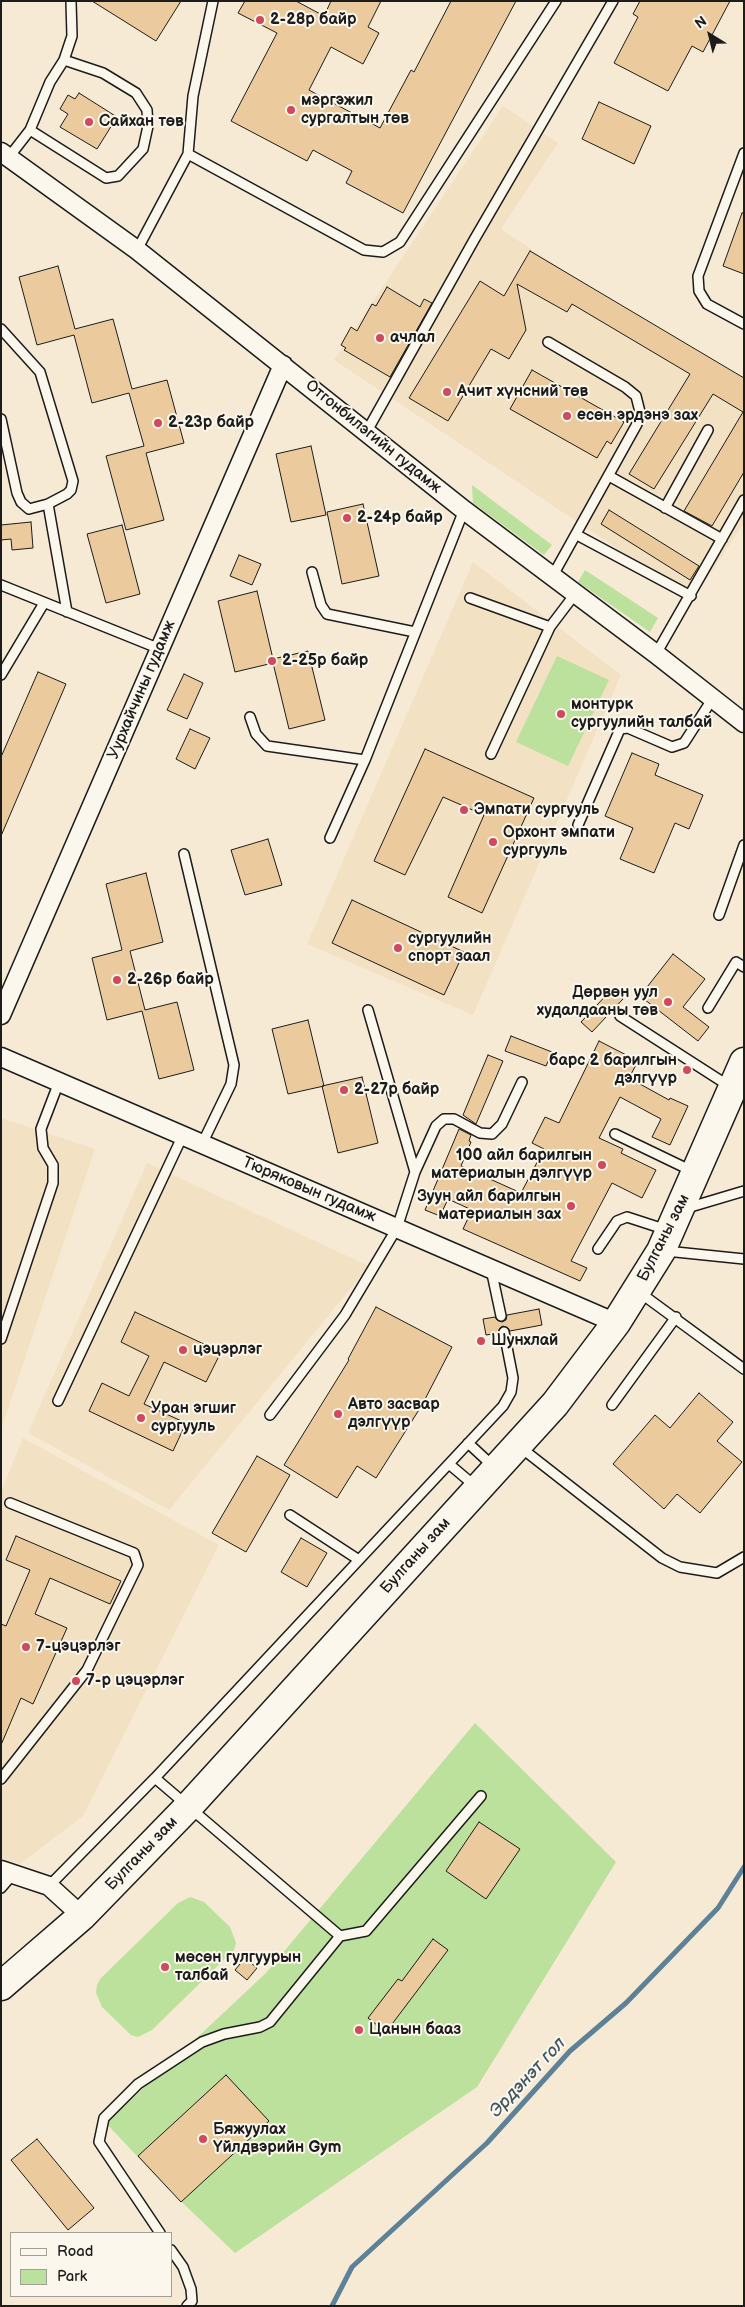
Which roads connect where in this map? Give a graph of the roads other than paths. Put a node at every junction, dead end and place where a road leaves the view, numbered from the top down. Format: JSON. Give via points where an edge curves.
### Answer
{"nodes":[{"id":1,"x":213,"y":1,"type":"edge"},
{"id":2,"x":556,"y":1,"type":"edge"},
{"id":3,"x":613,"y":1,"type":"edge"},
{"id":4,"x":71,"y":2,"type":"edge"},
{"id":5,"x":64,"y":60,"type":"junction"},
{"id":6,"x":30,"y":130,"type":"junction"},
{"id":7,"x":744,"y":152,"type":"edge"},
{"id":8,"x":5,"y":154,"type":"edge"},
{"id":9,"x":188,"y":154,"type":"junction"},
{"id":10,"x":138,"y":250,"type":"junction"},
{"id":11,"x":744,"y":324,"type":"edge"},
{"id":12,"x":1,"y":329,"type":"edge"},
{"id":13,"x":548,"y":342,"type":"dead end"},
{"id":14,"x":283,"y":365,"type":"junction"},
{"id":15,"x":1,"y":420,"type":"edge"},
{"id":16,"x":708,"y":430,"type":"dead end"},
{"id":17,"x":367,"y":431,"type":"junction"},
{"id":18,"x":609,"y":476,"type":"junction"},
{"id":19,"x":744,"y":500,"type":"edge"},
{"id":20,"x":48,"y":504,"type":"junction"},
{"id":21,"x":665,"y":508,"type":"junction"},
{"id":22,"x":464,"y":510,"type":"junction"},
{"id":23,"x":577,"y":535,"type":"junction"},
{"id":24,"x":722,"y":540,"type":"junction"},
{"id":25,"x":312,"y":572,"type":"dead end"},
{"id":26,"x":552,"y":577,"type":"junction"},
{"id":27,"x":1,"y":586,"type":"edge"},
{"id":28,"x":575,"y":594,"type":"junction"},
{"id":29,"x":691,"y":596,"type":"junction"},
{"id":30,"x":470,"y":598,"type":"dead end"},
{"id":31,"x":44,"y":603,"type":"junction"},
{"id":32,"x":67,"y":612,"type":"junction"},
{"id":33,"x":550,"y":627,"type":"junction"},
{"id":34,"x":415,"y":632,"type":"junction"},
{"id":35,"x":160,"y":649,"type":"junction"},
{"id":36,"x":656,"y":654,"type":"junction"},
{"id":37,"x":1,"y":675,"type":"edge"},
{"id":38,"x":712,"y":698,"type":"junction"},
{"id":39,"x":250,"y":717,"type":"dead end"},
{"id":40,"x":744,"y":723,"type":"edge"},
{"id":41,"x":491,"y":754,"type":"dead end"},
{"id":42,"x":365,"y":760,"type":"junction"},
{"id":43,"x":578,"y":825,"type":"dead end"},
{"id":44,"x":330,"y":838,"type":"dead end"},
{"id":45,"x":744,"y":845,"type":"edge"},
{"id":46,"x":184,"y":854,"type":"dead end"},
{"id":47,"x":719,"y":915,"type":"dead end"},
{"id":48,"x":744,"y":967,"type":"edge"},
{"id":49,"x":708,"y":1008,"type":"dead end"},
{"id":50,"x":368,"y":1010,"type":"dead end"},
{"id":51,"x":1,"y":1014,"type":"edge"},
{"id":52,"x":620,"y":1016,"type":"dead end"},
{"id":53,"x":1,"y":1057,"type":"edge"},
{"id":54,"x":744,"y":1062,"type":"edge"},
{"id":55,"x":60,"y":1082,"type":"junction"},
{"id":56,"x":522,"y":1082,"type":"dead end"},
{"id":57,"x":732,"y":1088,"type":"junction"},
{"id":58,"x":615,"y":1134,"type":"dead end"},
{"id":59,"x":183,"y":1136,"type":"junction"},
{"id":60,"x":202,"y":1144,"type":"junction"},
{"id":61,"x":415,"y":1172,"type":"junction"},
{"id":62,"x":696,"y":1173,"type":"junction"},
{"id":63,"x":744,"y":1191,"type":"edge"},
{"id":64,"x":397,"y":1228,"type":"junction"},
{"id":65,"x":670,"y":1231,"type":"junction"},
{"id":66,"x":598,"y":1248,"type":"dead end"},
{"id":67,"x":744,"y":1259,"type":"edge"},
{"id":68,"x":491,"y":1269,"type":"junction"},
{"id":69,"x":636,"y":1290,"type":"junction"},
{"id":70,"x":501,"y":1316,"type":"dead end"},
{"id":71,"x":676,"y":1317,"type":"junction"},
{"id":72,"x":616,"y":1323,"type":"junction"},
{"id":73,"x":504,"y":1332,"type":"dead end"},
{"id":74,"x":1,"y":1339,"type":"edge"},
{"id":75,"x":744,"y":1368,"type":"edge"},
{"id":76,"x":58,"y":1401,"type":"dead end"},
{"id":77,"x":612,"y":1405,"type":"dead end"},
{"id":78,"x":270,"y":1415,"type":"dead end"},
{"id":79,"x":468,"y":1443,"type":"junction"},
{"id":80,"x":518,"y":1445,"type":"junction"},
{"id":81,"x":449,"y":1464,"type":"junction"},
{"id":82,"x":496,"y":1468,"type":"junction"},
{"id":83,"x":477,"y":1488,"type":"junction"},
{"id":84,"x":10,"y":1503,"type":"dead end"},
{"id":85,"x":290,"y":1515,"type":"dead end"},
{"id":86,"x":744,"y":1557,"type":"edge"},
{"id":87,"x":359,"y":1560,"type":"junction"},
{"id":88,"x":155,"y":1778,"type":"junction"},
{"id":89,"x":1,"y":1780,"type":"edge"},
{"id":90,"x":481,"y":1796,"type":"dead end"},
{"id":91,"x":189,"y":1806,"type":"junction"},
{"id":92,"x":7,"y":1872,"type":"edge"},
{"id":93,"x":49,"y":1886,"type":"junction"},
{"id":94,"x":1,"y":1888,"type":"edge"},
{"id":95,"x":82,"y":1916,"type":"junction"},
{"id":96,"x":340,"y":1936,"type":"junction"},
{"id":97,"x":1,"y":1986,"type":"edge"},
{"id":98,"x":159,"y":2232,"type":"edge"},
{"id":99,"x":172,"y":2251,"type":"edge"},
{"id":100,"x":187,"y":2306,"type":"edge"}],
"edges":[{"from":1,"to":9,"type":"lane","via":[[193,96]]},
{"from":2,"to":9,"type":"lane","via":[[400,242],[383,252],[364,250]]},
{"from":3,"to":17,"type":"lane"},
{"from":4,"to":5,"type":"lane","via":[[72,36]]},
{"from":5,"to":6,"type":"lane","via":[[50,82]]},
{"from":5,"to":6,"type":"lane","via":[[103,73],[136,93],[147,110],[148,126],[143,149],[118,176],[106,178]]},
{"from":6,"to":8,"type":"lane"},
{"from":7,"to":11,"type":"lane","via":[[698,276],[699,291],[707,304]]},
{"from":8,"to":10,"type":"street","name":"Отгонбилэгийн гудамж"},
{"from":9,"to":10,"type":"lane"},
{"from":10,"to":14,"type":"street","name":"Отгонбилэгийн гудамж"},
{"from":12,"to":20,"type":"lane","via":[[40,372],[73,480],[67,494]]},
{"from":13,"to":18,"type":"lane","via":[[625,386],[636,396],[640,412],[637,424]]},
{"from":14,"to":17,"type":"street","name":"Отгонбилэгийн гудамж"},
{"from":14,"to":35,"type":"street","name":"Уурхайчины гудамж"},
{"from":15,"to":20,"type":"lane","via":[[21,502],[29,509]]},
{"from":16,"to":21,"type":"lane"},
{"from":17,"to":22,"type":"street","name":"Отгонбилэгийн гудамж"},
{"from":18,"to":21,"type":"lane"},
{"from":18,"to":23,"type":"lane"},
{"from":19,"to":24,"type":"lane"},
{"from":20,"to":32,"type":"lane"},
{"from":21,"to":24,"type":"lane"},
{"from":22,"to":26,"type":"street","name":"Отгонбилэгийн гудамж"},
{"from":22,"to":34,"type":"lane"},
{"from":23,"to":26,"type":"lane"},
{"from":23,"to":29,"type":"lane"},
{"from":24,"to":29,"type":"lane"},
{"from":25,"to":34,"type":"lane","via":[[321,605],[327,614]]},
{"from":26,"to":28,"type":"street","name":"Отгонбилэгийн гудамж"},
{"from":27,"to":31,"type":"lane"},
{"from":28,"to":33,"type":"lane"},
{"from":28,"to":36,"type":"street","name":"Отгонбилэгийн гудамж"},
{"from":29,"to":36,"type":"lane"},
{"from":30,"to":33,"type":"lane"},
{"from":31,"to":32,"type":"lane"},
{"from":31,"to":37,"type":"lane"},
{"from":32,"to":35,"type":"lane"},
{"from":33,"to":41,"type":"lane"},
{"from":34,"to":42,"type":"lane"},
{"from":35,"to":51,"type":"street","name":"Уурхайчины гудамж"},
{"from":36,"to":38,"type":"street","name":"Отгонбилэгийн гудамж"},
{"from":38,"to":40,"type":"street","name":"Отгонбилэгийн гудамж"},
{"from":38,"to":43,"type":"lane","via":[[684,744],[672,747],[628,728],[620,729]]},
{"from":39,"to":42,"type":"lane","via":[[256,734],[266,746]]},
{"from":42,"to":44,"type":"lane"},
{"from":45,"to":47,"type":"lane"},
{"from":46,"to":60,"type":"lane","via":[[234,1065],[231,1084]]},
{"from":48,"to":49,"type":"lane","via":[[736,962]]},
{"from":50,"to":61,"type":"lane"},
{"from":52,"to":57,"type":"lane"},
{"from":53,"to":55,"type":"street","name":"Тюряковын гудамж"},
{"from":54,"to":57,"type":"highway","name":"Булганы зам"},
{"from":55,"to":59,"type":"street","name":"Тюряковын гудамж"},
{"from":55,"to":74,"type":"lane","via":[[41,1129],[43,1148],[53,1165],[53,1183]]},
{"from":56,"to":61,"type":"lane","via":[[502,1124],[492,1134],[480,1132],[454,1119],[444,1119],[436,1126]]},
{"from":57,"to":62,"type":"highway","name":"Булганы зам"},
{"from":58,"to":62,"type":"lane"},
{"from":59,"to":60,"type":"street","name":"Тюряковын гудамж"},
{"from":59,"to":76,"type":"lane"},
{"from":60,"to":64,"type":"street","name":"Тюряковын гудамж"},
{"from":61,"to":64,"type":"lane"},
{"from":62,"to":65,"type":"highway","name":"Булганы зам"},
{"from":63,"to":65,"type":"lane"},
{"from":64,"to":68,"type":"street","name":"Тюряковын гудамж"},
{"from":64,"to":78,"type":"lane","via":[[344,1314]]},
{"from":65,"to":66,"type":"lane","via":[[626,1217],[616,1220]]},
{"from":65,"to":67,"type":"lane"},
{"from":65,"to":69,"type":"highway","name":"Булганы зам"},
{"from":68,"to":70,"type":"lane"},
{"from":68,"to":72,"type":"street","name":"Тюряковын гудамж"},
{"from":69,"to":71,"type":"lane"},
{"from":69,"to":72,"type":"highway","name":"Булганы зам"},
{"from":71,"to":75,"type":"lane"},
{"from":71,"to":77,"type":"lane"},
{"from":72,"to":80,"type":"highway","name":"Булганы зам","via":[[555,1404]]},
{"from":73,"to":79,"type":"lane","via":[[513,1378],[511,1392],[503,1406]]},
{"from":79,"to":81,"type":"lane"},
{"from":79,"to":82,"type":"lane"},
{"from":80,"to":82,"type":"highway","name":"Булганы зам"},
{"from":80,"to":86,"type":"lane","via":[[662,1558],[687,1569],[717,1572]]},
{"from":81,"to":83,"type":"lane"},
{"from":81,"to":87,"type":"lane"},
{"from":82,"to":83,"type":"highway","name":"Булганы зам"},
{"from":83,"to":91,"type":"highway","name":"Булганы зам"},
{"from":84,"to":89,"type":"lane","via":[[134,1554],[138,1565],[87,1670]]},
{"from":85,"to":87,"type":"lane"},
{"from":87,"to":88,"type":"lane"},
{"from":88,"to":91,"type":"lane"},
{"from":88,"to":93,"type":"lane"},
{"from":90,"to":96,"type":"lane","via":[[366,1931]]},
{"from":91,"to":95,"type":"highway","name":"Булганы зам"},
{"from":91,"to":96,"type":"lane"},
{"from":92,"to":93,"type":"street"},
{"from":92,"to":94,"type":"lane"},
{"from":93,"to":95,"type":"street"},
{"from":95,"to":97,"type":"highway","name":"Булганы зам"},
{"from":96,"to":98,"type":"lane","via":[[270,2022],[202,2042],[138,2084],[104,2118],[99,2142]]},
{"from":99,"to":100,"type":"lane","via":[[183,2267],[191,2289],[192,2301]]}]}
